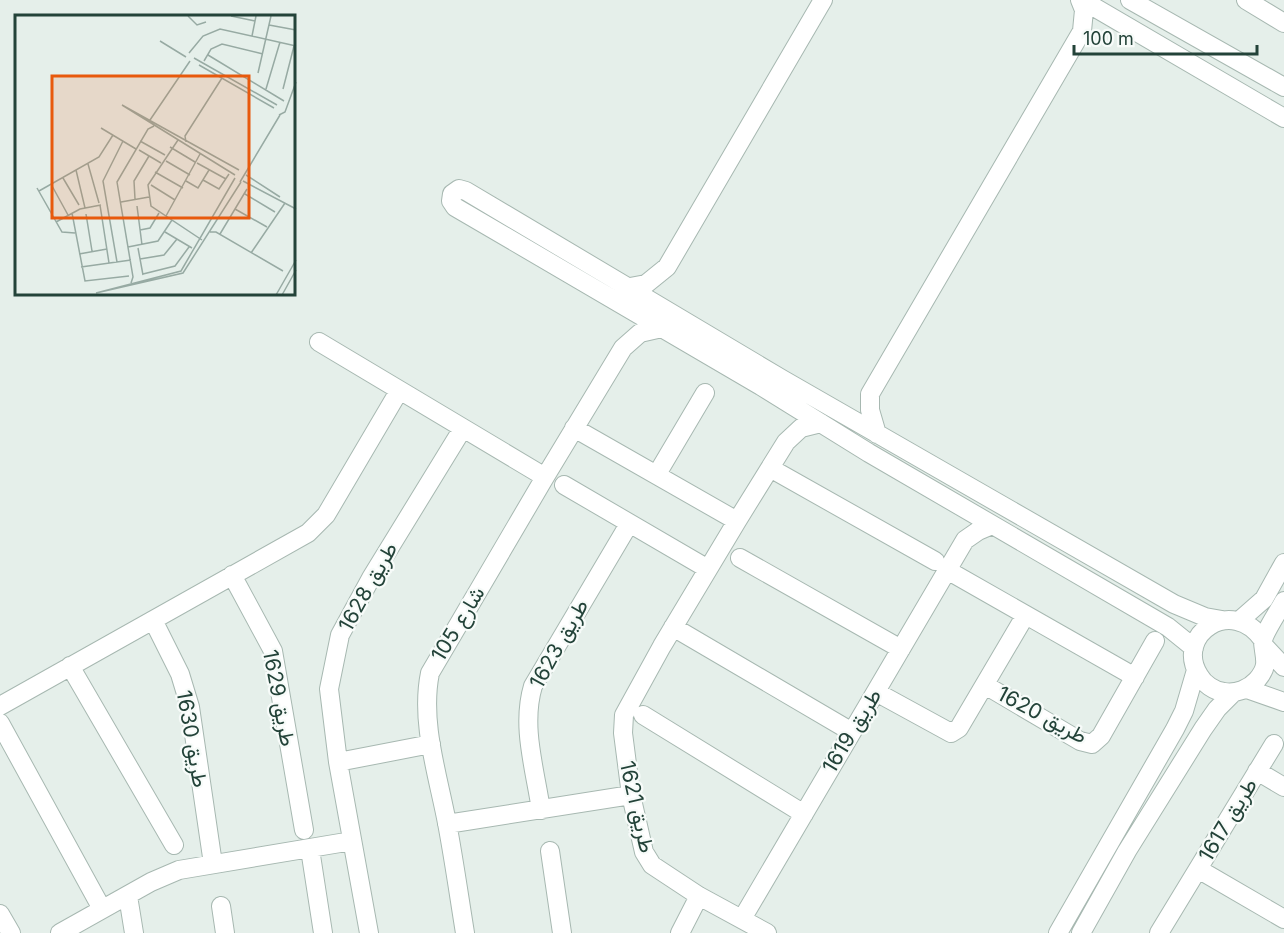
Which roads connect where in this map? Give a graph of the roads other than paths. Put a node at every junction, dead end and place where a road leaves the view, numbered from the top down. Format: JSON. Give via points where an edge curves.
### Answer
{"nodes":[{"id":1,"x":823,"y":0,"type":"edge"},
{"id":2,"x":1081,"y":0,"type":"edge"},
{"id":3,"x":1130,"y":0,"type":"edge"},
{"id":4,"x":1246,"y":0,"type":"edge"},
{"id":5,"x":1112,"y":17,"type":"junction"},
{"id":6,"x":1284,"y":22,"type":"edge"},
{"id":7,"x":1082,"y":31,"type":"junction"},
{"id":8,"x":1284,"y":87,"type":"edge"},
{"id":9,"x":1284,"y":118,"type":"edge"},
{"id":10,"x":667,"y":267,"type":"junction"},
{"id":11,"x":625,"y":295,"type":"junction"},
{"id":12,"x":675,"y":314,"type":"junction"},
{"id":13,"x":662,"y":328,"type":"junction"},
{"id":14,"x":319,"y":342,"type":"dead end"},
{"id":15,"x":623,"y":348,"type":"junction"},
{"id":16,"x":399,"y":391,"type":"junction"},
{"id":17,"x":705,"y":393,"type":"dead end"},
{"id":18,"x":870,"y":394,"type":"junction"},
{"id":19,"x":786,"y":402,"type":"junction"},
{"id":20,"x":831,"y":407,"type":"junction"},
{"id":21,"x":821,"y":423,"type":"junction"},
{"id":22,"x":463,"y":428,"type":"junction"},
{"id":23,"x":574,"y":428,"type":"junction"},
{"id":24,"x":877,"y":434,"type":"junction"},
{"id":25,"x":786,"y":442,"type":"junction"},
{"id":26,"x":770,"y":468,"type":"junction"},
{"id":27,"x":657,"y":474,"type":"junction"},
{"id":28,"x":545,"y":477,"type":"junction"},
{"id":29,"x":564,"y":485,"type":"dead end"},
{"id":30,"x":966,"y":509,"type":"junction"},
{"id":31,"x":736,"y":521,"type":"junction"},
{"id":32,"x":629,"y":524,"type":"junction"},
{"id":33,"x":992,"y":525,"type":"junction"},
{"id":34,"x":965,"y":540,"type":"junction"},
{"id":35,"x":740,"y":558,"type":"dead end"},
{"id":36,"x":1284,"y":563,"type":"edge"},
{"id":37,"x":941,"y":566,"type":"junction"},
{"id":38,"x":708,"y":569,"type":"junction"},
{"id":39,"x":232,"y":575,"type":"junction"},
{"id":40,"x":1284,"y":601,"type":"edge"},
{"id":41,"x":1025,"y":616,"type":"junction"},
{"id":42,"x":153,"y":620,"type":"junction"},
{"id":43,"x":1231,"y":620,"type":"junction"},
{"id":44,"x":673,"y":627,"type":"junction"},
{"id":45,"x":1155,"y":641,"type":"dead end"},
{"id":46,"x":1264,"y":644,"type":"junction"},
{"id":47,"x":1194,"y":648,"type":"junction"},
{"id":48,"x":901,"y":649,"type":"junction"},
{"id":49,"x":70,"y":666,"type":"junction"},
{"id":50,"x":1284,"y":668,"type":"edge"},
{"id":51,"x":1196,"y":670,"type":"junction"},
{"id":52,"x":1135,"y":677,"type":"junction"},
{"id":53,"x":985,"y":685,"type":"junction"},
{"id":54,"x":1240,"y":691,"type":"junction"},
{"id":55,"x":876,"y":692,"type":"junction"},
{"id":56,"x":1284,"y":702,"type":"edge"},
{"id":57,"x":0,"y":706,"type":"edge"},
{"id":58,"x":643,"y":715,"type":"dead end"},
{"id":59,"x":0,"y":723,"type":"edge"},
{"id":60,"x":852,"y":732,"type":"junction"},
{"id":61,"x":431,"y":744,"type":"junction"},
{"id":62,"x":1274,"y":744,"type":"dead end"},
{"id":63,"x":338,"y":762,"type":"junction"},
{"id":64,"x":1257,"y":771,"type":"junction"},
{"id":65,"x":1284,"y":787,"type":"edge"},
{"id":66,"x":631,"y":795,"type":"junction"},
{"id":67,"x":542,"y":810,"type":"junction"},
{"id":68,"x":804,"y":814,"type":"junction"},
{"id":69,"x":447,"y":824,"type":"junction"},
{"id":70,"x":304,"y":830,"type":"dead end"},
{"id":71,"x":352,"y":841,"type":"junction"},
{"id":72,"x":174,"y":845,"type":"dead end"},
{"id":73,"x":310,"y":849,"type":"junction"},
{"id":74,"x":550,"y":851,"type":"dead end"},
{"id":75,"x":213,"y":864,"type":"junction"},
{"id":76,"x":1198,"y":869,"type":"junction"},
{"id":77,"x":128,"y":896,"type":"junction"},
{"id":78,"x":699,"y":896,"type":"junction"},
{"id":79,"x":221,"y":906,"type":"dead end"},
{"id":80,"x":102,"y":909,"type":"junction"},
{"id":81,"x":0,"y":914,"type":"edge"},
{"id":82,"x":742,"y":919,"type":"junction"},
{"id":83,"x":1284,"y":919,"type":"edge"},
{"id":84,"x":11,"y":933,"type":"edge"},
{"id":85,"x":60,"y":933,"type":"edge"},
{"id":86,"x":134,"y":933,"type":"edge"},
{"id":87,"x":225,"y":933,"type":"edge"},
{"id":88,"x":323,"y":933,"type":"edge"},
{"id":89,"x":369,"y":933,"type":"edge"},
{"id":90,"x":465,"y":933,"type":"edge"},
{"id":91,"x":562,"y":933,"type":"edge"},
{"id":92,"x":680,"y":933,"type":"edge"},
{"id":93,"x":767,"y":933,"type":"edge"},
{"id":94,"x":1058,"y":933,"type":"edge"},
{"id":95,"x":1081,"y":933,"type":"edge"},
{"id":96,"x":1159,"y":933,"type":"edge"}],
"edges":[{"from":1,"to":10,"type":"street"},
{"from":2,"to":5,"type":"street"},
{"from":2,"to":7,"type":"street"},
{"from":3,"to":8,"type":"street"},
{"from":4,"to":6,"type":"street"},
{"from":5,"to":7,"type":"street"},
{"from":5,"to":9,"type":"street"},
{"from":7,"to":18,"type":"street"},
{"from":10,"to":11,"type":"street"},
{"from":10,"to":12,"type":"street","via":[[666,296]]},
{"from":11,"to":11,"type":"street","via":[[466,191],[459,189],[453,194],[451,201],[455,207]]},
{"from":11,"to":12,"type":"street"},
{"from":11,"to":13,"type":"street"},
{"from":11,"to":15,"type":"street","name":"شارع 105"},
{"from":12,"to":20,"type":"street"},
{"from":13,"to":15,"type":"street","name":"شارع 105","via":[[640,333]]},
{"from":13,"to":19,"type":"street"},
{"from":14,"to":16,"type":"street"},
{"from":15,"to":23,"type":"street","name":"شارع 105"},
{"from":16,"to":22,"type":"street"},
{"from":16,"to":39,"type":"street","via":[[326,515],[308,533]]},
{"from":17,"to":27,"type":"street"},
{"from":18,"to":20,"type":"street"},
{"from":18,"to":24,"type":"street","via":[[871,418]]},
{"from":19,"to":21,"type":"street"},
{"from":19,"to":25,"type":"street","name":"طريق 1621","via":[[790,422]]},
{"from":20,"to":24,"type":"street"},
{"from":21,"to":25,"type":"street","name":"طريق 1621","via":[[801,428]]},
{"from":21,"to":30,"type":"street"},
{"from":22,"to":28,"type":"street"},
{"from":22,"to":63,"type":"street","name":"طريق 1628","via":[[340,635],[329,689]]},
{"from":23,"to":27,"type":"street"},
{"from":23,"to":28,"type":"street","name":"شارع 105"},
{"from":24,"to":43,"type":"street","via":[[1174,604],[1205,617]]},
{"from":25,"to":26,"type":"street","name":"طريق 1621"},
{"from":26,"to":31,"type":"street","name":"طريق 1621"},
{"from":26,"to":37,"type":"street"},
{"from":27,"to":31,"type":"street"},
{"from":28,"to":61,"type":"street","name":"شارع 105","via":[[430,673],[426,693]]},
{"from":29,"to":32,"type":"street"},
{"from":30,"to":33,"type":"street"},
{"from":30,"to":34,"type":"street","name":"طريق 1619"},
{"from":31,"to":38,"type":"street","name":"طريق 1621"},
{"from":32,"to":38,"type":"street"},
{"from":32,"to":67,"type":"street","name":"طريق 1623","via":[[533,686],[527,720]]},
{"from":33,"to":34,"type":"street","name":"طريق 1619"},
{"from":33,"to":47,"type":"street","via":[[1168,627]]},
{"from":34,"to":37,"type":"street","name":"طريق 1619"},
{"from":35,"to":48,"type":"street"},
{"from":36,"to":43,"type":"street","via":[[1264,599]]},
{"from":37,"to":41,"type":"street"},
{"from":37,"to":48,"type":"street","name":"طريق 1619"},
{"from":38,"to":44,"type":"street","name":"طريق 1621"},
{"from":39,"to":42,"type":"street"},
{"from":39,"to":70,"type":"street","name":"طريق 1629","via":[[273,651]]},
{"from":40,"to":46,"type":"street"},
{"from":41,"to":52,"type":"street"},
{"from":41,"to":53,"type":"street","name":"طريق 1620"},
{"from":42,"to":49,"type":"street"},
{"from":42,"to":75,"type":"street","name":"طريق 1630","via":[[180,674],[189,707]]},
{"from":43,"to":46,"type":"street","via":[[1249,625]]},
{"from":43,"to":47,"type":"street","via":[[1209,625]]},
{"from":44,"to":60,"type":"street"},
{"from":44,"to":66,"type":"street","name":"طريق 1621","via":[[624,715]]},
{"from":45,"to":52,"type":"street","name":"طريق 1620"},
{"from":46,"to":50,"type":"street"},
{"from":46,"to":54,"type":"street","via":[[1267,660],[1263,671]]},
{"from":47,"to":51,"type":"street"},
{"from":48,"to":55,"type":"street","name":"طريق 1619"},
{"from":49,"to":57,"type":"street"},
{"from":49,"to":72,"type":"street"},
{"from":51,"to":54,"type":"street","via":[[1211,688]]},
{"from":51,"to":94,"type":"street","via":[[1175,729]]},
{"from":52,"to":53,"type":"street","name":"طريق 1620","via":[[1101,736],[1092,744],[1080,741]]},
{"from":53,"to":55,"type":"street","name":"طريق 1620","via":[[959,728],[951,733]]},
{"from":54,"to":56,"type":"street"},
{"from":54,"to":95,"type":"street","via":[[1217,709],[1203,729]]},
{"from":55,"to":60,"type":"street","name":"طريق 1619"},
{"from":58,"to":68,"type":"street"},
{"from":59,"to":80,"type":"street"},
{"from":60,"to":68,"type":"street","name":"طريق 1619"},
{"from":61,"to":63,"type":"street"},
{"from":61,"to":69,"type":"street","name":"شارع 105"},
{"from":62,"to":64,"type":"street","name":"طريق 1617"},
{"from":63,"to":71,"type":"street","name":"طريق 1628"},
{"from":64,"to":65,"type":"street","name":"طريق 1617"},
{"from":64,"to":76,"type":"street","name":"طريق 1617"},
{"from":66,"to":67,"type":"street"},
{"from":66,"to":78,"type":"street","name":"طريق 1621","via":[[644,852],[652,865]]},
{"from":67,"to":69,"type":"street"},
{"from":68,"to":82,"type":"street","name":"طريق 1619"},
{"from":69,"to":90,"type":"street","name":"شارع 105"},
{"from":71,"to":73,"type":"street"},
{"from":71,"to":89,"type":"street","name":"طريق 1628"},
{"from":73,"to":75,"type":"street"},
{"from":73,"to":88,"type":"street"},
{"from":74,"to":91,"type":"street"},
{"from":75,"to":77,"type":"street","via":[[179,870]]},
{"from":76,"to":83,"type":"street","name":"طريق 1617"},
{"from":76,"to":96,"type":"street","name":"طريق 1617"},
{"from":77,"to":80,"type":"street"},
{"from":77,"to":86,"type":"street"},
{"from":78,"to":82,"type":"street","name":"طريق 1621"},
{"from":78,"to":92,"type":"street"},
{"from":79,"to":87,"type":"street"},
{"from":80,"to":85,"type":"street"},
{"from":81,"to":84,"type":"street"},
{"from":82,"to":93,"type":"street","name":"طريق 1621"}]}
